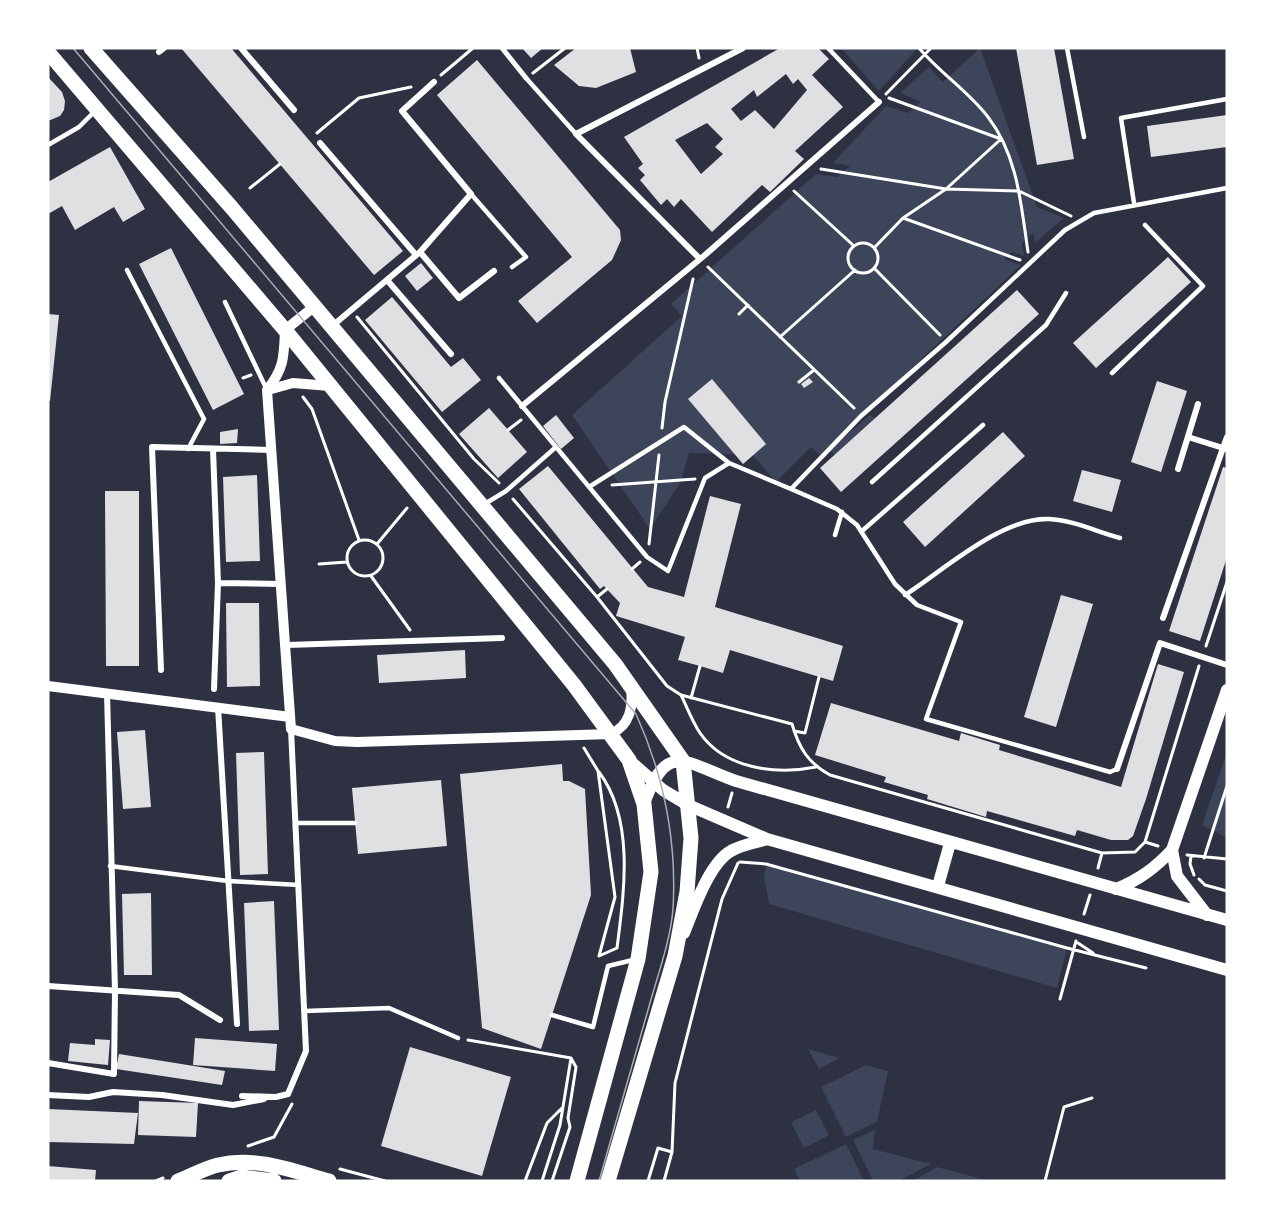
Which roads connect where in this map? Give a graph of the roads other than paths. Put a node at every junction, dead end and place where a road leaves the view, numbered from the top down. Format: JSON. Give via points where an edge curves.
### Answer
{"nodes":[{"id":1,"x":91,"y":48,"type":"edge"},
{"id":2,"x":241,"y":48,"type":"edge"},
{"id":3,"x":502,"y":48,"type":"edge"},
{"id":4,"x":744,"y":48,"type":"edge"},
{"id":5,"x":828,"y":48,"type":"edge"},
{"id":6,"x":1067,"y":48,"type":"edge"},
{"id":7,"x":48,"y":52,"type":"edge"},
{"id":8,"x":526,"y":78,"type":"joint"},
{"id":9,"x":434,"y":82,"type":"road end"},
{"id":10,"x":1227,"y":99,"type":"edge"},
{"id":11,"x":879,"y":102,"type":"joint"},
{"id":12,"x":96,"y":110,"type":"junction"},
{"id":13,"x":294,"y":110,"type":"dead end"},
{"id":14,"x":576,"y":134,"type":"junction"},
{"id":15,"x":1084,"y":138,"type":"dead end"},
{"id":16,"x":320,"y":143,"type":"dead end"},
{"id":17,"x":48,"y":145,"type":"edge"},
{"id":18,"x":1227,"y":188,"type":"edge"},
{"id":19,"x":471,"y":194,"type":"junction"},
{"id":20,"x":1134,"y":203,"type":"junction"},
{"id":21,"x":1145,"y":225,"type":"dead end"},
{"id":22,"x":418,"y":254,"type":"junction"},
{"id":23,"x":703,"y":261,"type":"junction"},
{"id":24,"x":512,"y":267,"type":"dead end"},
{"id":25,"x":127,"y":270,"type":"dead end"},
{"id":26,"x":494,"y":271,"type":"dead end"},
{"id":27,"x":387,"y":280,"type":"junction"},
{"id":28,"x":1066,"y":293,"type":"dead end"},
{"id":29,"x":225,"y":302,"type":"dead end"},
{"id":30,"x":315,"y":306,"type":"junction"},
{"id":31,"x":332,"y":327,"type":"junction"},
{"id":32,"x":285,"y":330,"type":"junction"},
{"id":33,"x":451,"y":354,"type":"dead end"},
{"id":34,"x":1112,"y":373,"type":"dead end"},
{"id":35,"x":499,"y":378,"type":"dead end"},
{"id":36,"x":330,"y":386,"type":"junction"},
{"id":37,"x":267,"y":390,"type":"junction"},
{"id":38,"x":1198,"y":404,"type":"dead end"},
{"id":39,"x":522,"y":406,"type":"junction"},
{"id":40,"x":983,"y":425,"type":"dead end"},
{"id":41,"x":1188,"y":437,"type":"junction"},
{"id":42,"x":1227,"y":437,"type":"edge"},
{"id":43,"x":556,"y":447,"type":"junction"},
{"id":44,"x":188,"y":449,"type":"junction"},
{"id":45,"x":213,"y":449,"type":"junction"},
{"id":46,"x":1225,"y":449,"type":"edge"},
{"id":47,"x":271,"y":450,"type":"junction"},
{"id":48,"x":729,"y":463,"type":"junction"},
{"id":49,"x":1178,"y":469,"type":"dead end"},
{"id":50,"x":872,"y":482,"type":"dead end"},
{"id":51,"x":589,"y":487,"type":"junction"},
{"id":52,"x":791,"y":489,"type":"junction"},
{"id":53,"x":482,"y":506,"type":"junction"},
{"id":54,"x":842,"y":512,"type":"junction"},
{"id":55,"x":862,"y":531,"type":"junction"},
{"id":56,"x":835,"y":535,"type":"dead end"},
{"id":57,"x":1120,"y":538,"type":"dead end"},
{"id":58,"x":218,"y":583,"type":"junction"},
{"id":59,"x":282,"y":584,"type":"junction"},
{"id":60,"x":905,"y":595,"type":"junction"},
{"id":61,"x":1163,"y":618,"type":"dead end"},
{"id":62,"x":502,"y":638,"type":"dead end"},
{"id":63,"x":287,"y":645,"type":"junction"},
{"id":64,"x":1227,"y":665,"type":"edge"},
{"id":65,"x":161,"y":670,"type":"dead end"},
{"id":66,"x":630,"y":682,"type":"junction"},
{"id":67,"x":48,"y":686,"type":"edge"},
{"id":68,"x":214,"y":688,"type":"dead end"},
{"id":69,"x":1227,"y":690,"type":"edge"},
{"id":70,"x":107,"y":693,"type":"junction"},
{"id":71,"x":218,"y":707,"type":"junction"},
{"id":72,"x":290,"y":717,"type":"junction"},
{"id":73,"x":291,"y":729,"type":"junction"},
{"id":74,"x":611,"y":734,"type":"junction"},
{"id":75,"x":629,"y":760,"type":"junction"},
{"id":76,"x":683,"y":761,"type":"junction"},
{"id":77,"x":1117,"y":769,"type":"joint"},
{"id":78,"x":652,"y":781,"type":"junction"},
{"id":79,"x":644,"y":804,"type":"junction"},
{"id":80,"x":688,"y":805,"type":"junction"},
{"id":81,"x":296,"y":823,"type":"junction"},
{"id":82,"x":355,"y":823,"type":"dead end"},
{"id":83,"x":767,"y":839,"type":"junction"},
{"id":84,"x":950,"y":843,"type":"junction"},
{"id":85,"x":1172,"y":850,"type":"junction"},
{"id":86,"x":110,"y":866,"type":"junction"},
{"id":87,"x":228,"y":881,"type":"junction"},
{"id":88,"x":299,"y":885,"type":"junction"},
{"id":89,"x":938,"y":886,"type":"junction"},
{"id":90,"x":1116,"y":889,"type":"junction"},
{"id":91,"x":1207,"y":915,"type":"junction"},
{"id":92,"x":1227,"y":920,"type":"edge"},
{"id":93,"x":675,"y":956,"type":"junction"},
{"id":94,"x":639,"y":958,"type":"junction"},
{"id":95,"x":1227,"y":969,"type":"edge"},
{"id":96,"x":48,"y":986,"type":"edge"},
{"id":97,"x":115,"y":991,"type":"junction"},
{"id":98,"x":305,"y":1011,"type":"junction"},
{"id":99,"x":552,"y":1015,"type":"dead end"},
{"id":100,"x":220,"y":1020,"type":"dead end"},
{"id":101,"x":237,"y":1024,"type":"dead end"},
{"id":102,"x":458,"y":1038,"type":"road end"},
{"id":103,"x":48,"y":1063,"type":"edge"},
{"id":104,"x":48,"y":1095,"type":"edge"},
{"id":105,"x":242,"y":1096,"type":"dead end"},
{"id":106,"x":276,"y":1097,"type":"junction"},
{"id":107,"x":614,"y":1156,"type":"junction"},
{"id":108,"x":178,"y":1181,"type":"edge"},
{"id":109,"x":229,"y":1181,"type":"edge"},
{"id":110,"x":274,"y":1181,"type":"edge"},
{"id":111,"x":329,"y":1181,"type":"edge"},
{"id":112,"x":577,"y":1181,"type":"edge"},
{"id":113,"x":608,"y":1181,"type":"edge"},
{"id":114,"x":614,"y":1181,"type":"edge"}],
"edges":[{"from":1,"to":30,"type":"main road"},
{"from":2,"to":13,"type":"street"},
{"from":3,"to":8,"type":"street"},
{"from":4,"to":14,"type":"street"},
{"from":5,"to":11,"type":"lane"},
{"from":6,"to":15,"type":"lane"},
{"from":7,"to":12,"type":"main road"},
{"from":8,"to":14,"type":"lane"},
{"from":9,"to":19,"type":"street","via":[[402,111]]},
{"from":10,"to":20,"type":"lane","via":[[1121,118]]},
{"from":11,"to":23,"type":"street"},
{"from":12,"to":17,"type":"lane","via":[[79,127]]},
{"from":12,"to":32,"type":"main road"},
{"from":14,"to":23,"type":"street"},
{"from":16,"to":22,"type":"street"},
{"from":18,"to":20,"type":"lane"},
{"from":19,"to":22,"type":"street"},
{"from":19,"to":24,"type":"lane","via":[[526,256]]},
{"from":20,"to":52,"type":"lane","via":[[1094,213],[1065,230],[861,416]]},
{"from":21,"to":34,"type":"lane","via":[[1203,286]]},
{"from":22,"to":26,"type":"street","via":[[459,298]]},
{"from":22,"to":27,"type":"street"},
{"from":23,"to":39,"type":"street"},
{"from":25,"to":44,"type":"lane","via":[[204,419]]},
{"from":27,"to":31,"type":"street"},
{"from":27,"to":33,"type":"street"},
{"from":28,"to":50,"type":"lane","via":[[1046,325]]},
{"from":29,"to":37,"type":"lane"},
{"from":30,"to":31,"type":"main road"},
{"from":30,"to":32,"type":"street"},
{"from":31,"to":53,"type":"main road"},
{"from":32,"to":36,"type":"main road"},
{"from":32,"to":37,"type":"street","via":[[280,374]]},
{"from":35,"to":39,"type":"lane"},
{"from":36,"to":37,"type":"street","via":[[293,383]]},
{"from":36,"to":74,"type":"main road"},
{"from":37,"to":47,"type":"street"},
{"from":38,"to":41,"type":"street"},
{"from":39,"to":43,"type":"lane"},
{"from":40,"to":55,"type":"lane"},
{"from":41,"to":46,"type":"street"},
{"from":41,"to":49,"type":"street"},
{"from":42,"to":46,"type":"street"},
{"from":43,"to":51,"type":"lane"},
{"from":43,"to":53,"type":"lane"},
{"from":44,"to":45,"type":"street"},
{"from":44,"to":65,"type":"street","via":[[152,447]]},
{"from":45,"to":47,"type":"street"},
{"from":45,"to":58,"type":"street"},
{"from":46,"to":61,"type":"street"},
{"from":47,"to":59,"type":"street"},
{"from":48,"to":51,"type":"lane","via":[[684,427]]},
{"from":48,"to":51,"type":"lane","via":[[705,478],[668,571],[647,557]]},
{"from":48,"to":52,"type":"lane"},
{"from":52,"to":54,"type":"lane"},
{"from":53,"to":66,"type":"main road"},
{"from":54,"to":55,"type":"lane"},
{"from":54,"to":56,"type":"lane"},
{"from":55,"to":60,"type":"lane"},
{"from":57,"to":60,"type":"lane","via":[[1051,519],[1027,520],[1001,530]]},
{"from":58,"to":59,"type":"street"},
{"from":58,"to":68,"type":"street"},
{"from":59,"to":63,"type":"street"},
{"from":60,"to":77,"type":"lane","via":[[917,605],[961,622],[926,719],[1110,772]]},
{"from":62,"to":63,"type":"street"},
{"from":63,"to":72,"type":"street"},
{"from":64,"to":77,"type":"street","via":[[1160,644]]},
{"from":66,"to":74,"type":"street","via":[[630,714],[625,726]]},
{"from":66,"to":76,"type":"main road"},
{"from":67,"to":70,"type":"street"},
{"from":69,"to":85,"type":"main road"},
{"from":70,"to":71,"type":"street"},
{"from":70,"to":86,"type":"street"},
{"from":71,"to":72,"type":"street"},
{"from":71,"to":87,"type":"street"},
{"from":72,"to":73,"type":"street"},
{"from":73,"to":74,"type":"street","via":[[335,741],[357,742]]},
{"from":73,"to":81,"type":"street"},
{"from":74,"to":75,"type":"main road"},
{"from":75,"to":78,"type":"main road"},
{"from":75,"to":79,"type":"main road"},
{"from":76,"to":78,"type":"main road","via":[[667,764]]},
{"from":76,"to":80,"type":"main road"},
{"from":76,"to":84,"type":"main road","via":[[736,781]]},
{"from":78,"to":79,"type":"main road"},
{"from":78,"to":80,"type":"main road"},
{"from":79,"to":94,"type":"main road","via":[[651,872]]},
{"from":80,"to":83,"type":"main road"},
{"from":80,"to":93,"type":"main road","via":[[692,864]]},
{"from":81,"to":82,"type":"lane"},
{"from":81,"to":88,"type":"street"},
{"from":83,"to":89,"type":"main road"},
{"from":83,"to":93,"type":"main road","via":[[724,856],[696,902]]},
{"from":84,"to":89,"type":"main road"},
{"from":84,"to":90,"type":"main road"},
{"from":85,"to":90,"type":"main road","via":[[1154,869]]},
{"from":85,"to":91,"type":"main road","via":[[1177,876]]},
{"from":86,"to":87,"type":"lane"},
{"from":86,"to":97,"type":"street"},
{"from":87,"to":88,"type":"lane"},
{"from":87,"to":101,"type":"street"},
{"from":88,"to":98,"type":"street"},
{"from":89,"to":95,"type":"main road"},
{"from":90,"to":91,"type":"main road"},
{"from":91,"to":92,"type":"main road"},
{"from":93,"to":107,"type":"main road"},
{"from":94,"to":99,"type":"lane","via":[[608,966],[593,1027]]},
{"from":94,"to":112,"type":"main road"},
{"from":96,"to":97,"type":"street"},
{"from":97,"to":100,"type":"street","via":[[179,995]]},
{"from":97,"to":103,"type":"street","via":[[114,1074]]},
{"from":98,"to":102,"type":"lane","via":[[389,1008]]},
{"from":98,"to":106,"type":"street","via":[[306,1051],[288,1094]]},
{"from":104,"to":106,"type":"street","via":[[89,1097],[113,1092],[233,1105]]},
{"from":105,"to":106,"type":"street"},
{"from":107,"to":113,"type":"main road"},
{"from":107,"to":114,"type":"main road"},
{"from":108,"to":111,"type":"main road","via":[[242,1161],[269,1164]]},
{"from":109,"to":110,"type":"main road","via":[[241,1177]]}]}
